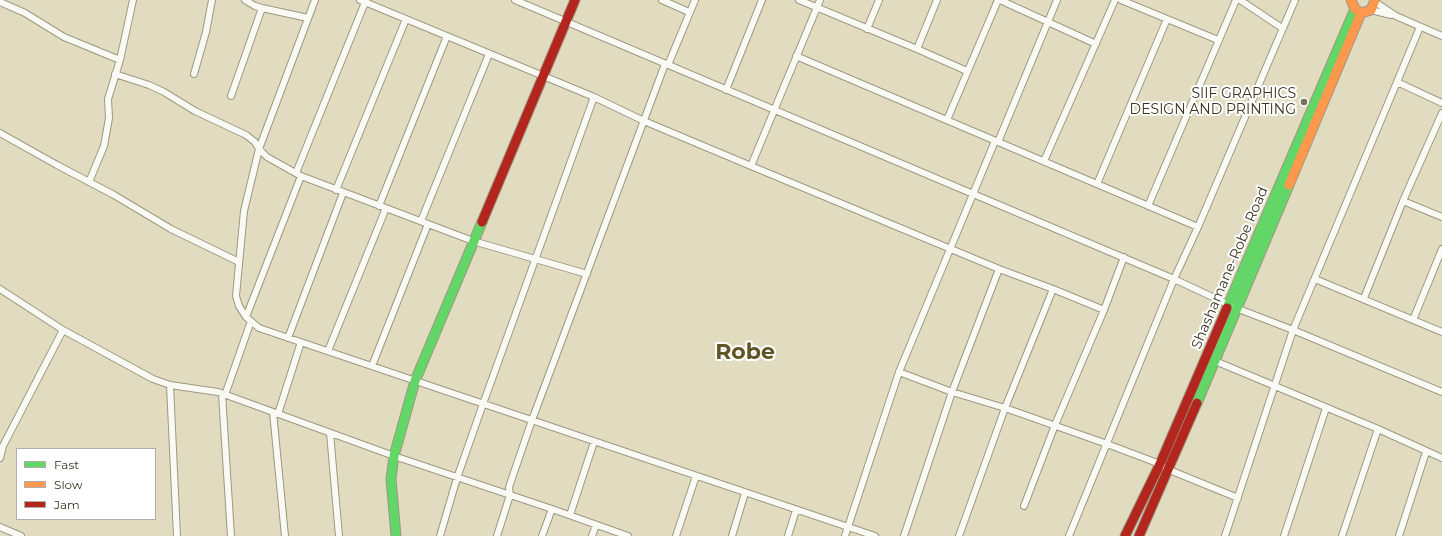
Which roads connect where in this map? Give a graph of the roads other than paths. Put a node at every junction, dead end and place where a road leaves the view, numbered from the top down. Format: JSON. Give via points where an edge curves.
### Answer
{"nodes":[{"id":1,"x":133,"y":0,"type":"edge"},
{"id":2,"x":212,"y":0,"type":"edge"},
{"id":3,"x":244,"y":0,"type":"edge"},
{"id":4,"x":316,"y":0,"type":"edge"},
{"id":5,"x":515,"y":0,"type":"edge"},
{"id":6,"x":575,"y":0,"type":"edge"},
{"id":7,"x":662,"y":0,"type":"edge"},
{"id":8,"x":695,"y":0,"type":"edge"},
{"id":9,"x":762,"y":0,"type":"edge"},
{"id":10,"x":799,"y":0,"type":"edge"},
{"id":11,"x":820,"y":0,"type":"edge"},
{"id":12,"x":879,"y":0,"type":"edge"},
{"id":13,"x":937,"y":0,"type":"edge"},
{"id":14,"x":999,"y":0,"type":"edge"},
{"id":15,"x":1056,"y":0,"type":"edge"},
{"id":16,"x":1115,"y":0,"type":"edge"},
{"id":17,"x":1121,"y":0,"type":"edge"},
{"id":18,"x":1236,"y":0,"type":"edge"},
{"id":19,"x":1240,"y":0,"type":"edge"},
{"id":20,"x":1295,"y":0,"type":"edge"},
{"id":21,"x":364,"y":1,"type":"edge"},
{"id":22,"x":0,"y":2,"type":"edge"},
{"id":23,"x":1361,"y":4,"type":"edge"},
{"id":24,"x":262,"y":8,"type":"junction"},
{"id":25,"x":817,"y":8,"type":"junction"},
{"id":26,"x":690,"y":12,"type":"junction"},
{"id":27,"x":308,"y":18,"type":"junction"},
{"id":28,"x":406,"y":19,"type":"junction"},
{"id":29,"x":1167,"y":19,"type":"junction"},
{"id":30,"x":566,"y":21,"type":"junction"},
{"id":31,"x":1047,"y":22,"type":"junction"},
{"id":32,"x":1420,"y":27,"type":"junction"},
{"id":33,"x":1282,"y":28,"type":"junction"},
{"id":34,"x":867,"y":29,"type":"junction"},
{"id":35,"x":447,"y":36,"type":"junction"},
{"id":36,"x":1442,"y":36,"type":"edge"},
{"id":37,"x":1218,"y":40,"type":"junction"},
{"id":38,"x":1096,"y":44,"type":"junction"},
{"id":39,"x":917,"y":49,"type":"junction"},
{"id":40,"x":489,"y":54,"type":"junction"},
{"id":41,"x":796,"y":56,"type":"junction"},
{"id":42,"x":120,"y":60,"type":"junction"},
{"id":43,"x":666,"y":64,"type":"junction"},
{"id":44,"x":967,"y":71,"type":"junction"},
{"id":45,"x":115,"y":74,"type":"junction"},
{"id":46,"x":194,"y":74,"type":"dead end"},
{"id":47,"x":543,"y":76,"type":"junction"},
{"id":48,"x":1397,"y":82,"type":"junction"},
{"id":49,"x":726,"y":90,"type":"junction"},
{"id":50,"x":232,"y":96,"type":"dead end"},
{"id":51,"x":594,"y":97,"type":"junction"},
{"id":52,"x":1442,"y":103,"type":"edge"},
{"id":53,"x":774,"y":110,"type":"junction"},
{"id":54,"x":1442,"y":113,"type":"edge"},
{"id":55,"x":947,"y":120,"type":"junction"},
{"id":56,"x":644,"y":121,"type":"junction"},
{"id":57,"x":0,"y":133,"type":"edge"},
{"id":58,"x":997,"y":141,"type":"junction"},
{"id":59,"x":259,"y":149,"type":"junction"},
{"id":60,"x":1044,"y":162,"type":"junction"},
{"id":61,"x":751,"y":166,"type":"junction"},
{"id":62,"x":299,"y":175,"type":"junction"},
{"id":63,"x":89,"y":182,"type":"junction"},
{"id":64,"x":1097,"y":184,"type":"junction"},
{"id":65,"x":336,"y":190,"type":"junction"},
{"id":66,"x":343,"y":192,"type":"junction"},
{"id":67,"x":973,"y":194,"type":"junction"},
{"id":68,"x":1403,"y":200,"type":"junction"},
{"id":69,"x":379,"y":206,"type":"junction"},
{"id":70,"x":1148,"y":206,"type":"junction"},
{"id":71,"x":386,"y":208,"type":"junction"},
{"id":72,"x":1442,"y":217,"type":"edge"},
{"id":73,"x":421,"y":222,"type":"junction"},
{"id":74,"x":428,"y":224,"type":"junction"},
{"id":75,"x":1198,"y":227,"type":"junction"},
{"id":76,"x":474,"y":241,"type":"junction"},
{"id":77,"x":951,"y":248,"type":"junction"},
{"id":78,"x":1442,"y":250,"type":"edge"},
{"id":79,"x":1124,"y":257,"type":"junction"},
{"id":80,"x":536,"y":260,"type":"junction"},
{"id":81,"x":238,"y":262,"type":"junction"},
{"id":82,"x":999,"y":269,"type":"junction"},
{"id":83,"x":587,"y":274,"type":"junction"},
{"id":84,"x":1174,"y":279,"type":"junction"},
{"id":85,"x":1315,"y":279,"type":"junction"},
{"id":86,"x":1053,"y":289,"type":"junction"},
{"id":87,"x":0,"y":290,"type":"edge"},
{"id":88,"x":1364,"y":298,"type":"junction"},
{"id":89,"x":1232,"y":306,"type":"junction"},
{"id":90,"x":1104,"y":310,"type":"junction"},
{"id":91,"x":249,"y":319,"type":"junction"},
{"id":92,"x":1413,"y":320,"type":"junction"},
{"id":93,"x":63,"y":330,"type":"junction"},
{"id":94,"x":1293,"y":330,"type":"junction"},
{"id":95,"x":1442,"y":332,"type":"edge"},
{"id":96,"x":288,"y":338,"type":"junction"},
{"id":97,"x":301,"y":342,"type":"junction"},
{"id":98,"x":328,"y":351,"type":"junction"},
{"id":99,"x":1215,"y":361,"type":"junction"},
{"id":100,"x":372,"y":366,"type":"junction"},
{"id":101,"x":899,"y":372,"type":"junction"},
{"id":102,"x":415,"y":381,"type":"junction"},
{"id":103,"x":170,"y":385,"type":"junction"},
{"id":104,"x":1275,"y":387,"type":"junction"},
{"id":105,"x":952,"y":392,"type":"junction"},
{"id":106,"x":1442,"y":392,"type":"edge"},
{"id":107,"x":224,"y":394,"type":"junction"},
{"id":108,"x":483,"y":404,"type":"junction"},
{"id":109,"x":1005,"y":408,"type":"junction"},
{"id":110,"x":1326,"y":408,"type":"junction"},
{"id":111,"x":276,"y":413,"type":"junction"},
{"id":112,"x":532,"y":420,"type":"junction"},
{"id":113,"x":1055,"y":425,"type":"junction"},
{"id":114,"x":1378,"y":429,"type":"junction"},
{"id":115,"x":330,"y":433,"type":"junction"},
{"id":116,"x":594,"y":442,"type":"junction"},
{"id":117,"x":1107,"y":444,"type":"junction"},
{"id":118,"x":1426,"y":452,"type":"junction"},
{"id":119,"x":394,"y":456,"type":"junction"},
{"id":120,"x":0,"y":458,"type":"edge"},
{"id":121,"x":1442,"y":458,"type":"edge"},
{"id":122,"x":1164,"y":467,"type":"junction"},
{"id":123,"x":696,"y":476,"type":"junction"},
{"id":124,"x":457,"y":478,"type":"junction"},
{"id":125,"x":745,"y":493,"type":"junction"},
{"id":126,"x":510,"y":495,"type":"junction"},
{"id":127,"x":1238,"y":498,"type":"junction"},
{"id":128,"x":1024,"y":506,"type":"dead end"},
{"id":129,"x":552,"y":509,"type":"junction"},
{"id":130,"x":796,"y":510,"type":"junction"},
{"id":131,"x":570,"y":515,"type":"junction"},
{"id":132,"x":596,"y":525,"type":"junction"},
{"id":133,"x":0,"y":527,"type":"edge"},
{"id":134,"x":848,"y":527,"type":"junction"},
{"id":135,"x":17,"y":535,"type":"edge"},
{"id":136,"x":177,"y":536,"type":"edge"},
{"id":137,"x":231,"y":536,"type":"edge"},
{"id":138,"x":284,"y":536,"type":"edge"},
{"id":139,"x":339,"y":536,"type":"edge"},
{"id":140,"x":396,"y":536,"type":"edge"},
{"id":141,"x":440,"y":536,"type":"edge"},
{"id":142,"x":497,"y":536,"type":"edge"},
{"id":143,"x":542,"y":536,"type":"edge"},
{"id":144,"x":592,"y":536,"type":"edge"},
{"id":145,"x":628,"y":536,"type":"edge"},
{"id":146,"x":676,"y":536,"type":"edge"},
{"id":147,"x":732,"y":536,"type":"edge"},
{"id":148,"x":788,"y":536,"type":"edge"},
{"id":149,"x":845,"y":536,"type":"edge"},
{"id":150,"x":875,"y":536,"type":"edge"},
{"id":151,"x":904,"y":536,"type":"edge"},
{"id":152,"x":959,"y":536,"type":"edge"},
{"id":153,"x":1069,"y":536,"type":"edge"},
{"id":154,"x":1125,"y":536,"type":"edge"},
{"id":155,"x":1139,"y":536,"type":"edge"},
{"id":156,"x":1225,"y":536,"type":"edge"},
{"id":157,"x":1284,"y":536,"type":"edge"},
{"id":158,"x":1342,"y":536,"type":"edge"},
{"id":159,"x":1399,"y":536,"type":"edge"}],
"edges":[{"from":1,"to":42,"type":"street"},
{"from":2,"to":46,"type":"street"},
{"from":3,"to":24,"type":"street"},
{"from":4,"to":27,"type":"street"},
{"from":5,"to":30,"type":"street"},
{"from":6,"to":30,"type":"main road"},
{"from":7,"to":26,"type":"street"},
{"from":8,"to":26,"type":"street"},
{"from":9,"to":49,"type":"street"},
{"from":10,"to":25,"type":"street"},
{"from":11,"to":25,"type":"street"},
{"from":12,"to":34,"type":"street"},
{"from":13,"to":39,"type":"street"},
{"from":14,"to":31,"type":"street"},
{"from":14,"to":44,"type":"street"},
{"from":15,"to":31,"type":"street"},
{"from":16,"to":38,"type":"street"},
{"from":17,"to":29,"type":"street"},
{"from":18,"to":37,"type":"street"},
{"from":19,"to":33,"type":"street"},
{"from":20,"to":33,"type":"street"},
{"from":21,"to":28,"type":"street"},
{"from":21,"to":62,"type":"street"},
{"from":22,"to":42,"type":"street","via":[[25,13],[64,37]]},
{"from":23,"to":32,"type":"street"},
{"from":23,"to":89,"type":"main road","name":"Shashamane-Robe Road"},
{"from":24,"to":27,"type":"street"},
{"from":24,"to":50,"type":"street"},
{"from":25,"to":34,"type":"street"},
{"from":25,"to":41,"type":"street"},
{"from":26,"to":43,"type":"street"},
{"from":27,"to":59,"type":"street"},
{"from":28,"to":35,"type":"street"},
{"from":28,"to":65,"type":"street"},
{"from":29,"to":37,"type":"street"},
{"from":29,"to":64,"type":"street"},
{"from":30,"to":43,"type":"street"},
{"from":30,"to":47,"type":"main road"},
{"from":31,"to":38,"type":"street"},
{"from":31,"to":58,"type":"street"},
{"from":32,"to":36,"type":"street"},
{"from":32,"to":48,"type":"street"},
{"from":33,"to":75,"type":"street"},
{"from":34,"to":39,"type":"street"},
{"from":35,"to":40,"type":"street"},
{"from":35,"to":69,"type":"street"},
{"from":37,"to":70,"type":"street"},
{"from":38,"to":60,"type":"street"},
{"from":39,"to":44,"type":"street"},
{"from":40,"to":47,"type":"street"},
{"from":40,"to":73,"type":"street"},
{"from":41,"to":53,"type":"street"},
{"from":41,"to":55,"type":"street"},
{"from":42,"to":45,"type":"street"},
{"from":43,"to":49,"type":"street"},
{"from":43,"to":56,"type":"street"},
{"from":44,"to":55,"type":"street"},
{"from":45,"to":59,"type":"street","via":[[164,92],[195,111],[246,136],[255,142]]},
{"from":45,"to":63,"type":"street","via":[[108,99],[109,118],[104,146]]},
{"from":47,"to":51,"type":"street"},
{"from":47,"to":76,"type":"main road"},
{"from":48,"to":52,"type":"street"},
{"from":48,"to":85,"type":"street"},
{"from":49,"to":53,"type":"street"},
{"from":51,"to":56,"type":"street"},
{"from":51,"to":80,"type":"street"},
{"from":53,"to":61,"type":"street"},
{"from":53,"to":67,"type":"street"},
{"from":54,"to":68,"type":"street"},
{"from":55,"to":58,"type":"street"},
{"from":56,"to":61,"type":"street"},
{"from":56,"to":83,"type":"street"},
{"from":57,"to":63,"type":"street"},
{"from":58,"to":60,"type":"street"},
{"from":58,"to":67,"type":"street"},
{"from":59,"to":62,"type":"street","via":[[267,157]]},
{"from":59,"to":81,"type":"street","via":[[244,211]]},
{"from":60,"to":64,"type":"street"},
{"from":61,"to":77,"type":"street"},
{"from":62,"to":65,"type":"street"},
{"from":62,"to":91,"type":"street"},
{"from":63,"to":81,"type":"street","via":[[172,229]]},
{"from":64,"to":70,"type":"street"},
{"from":65,"to":66,"type":"street"},
{"from":66,"to":69,"type":"street"},
{"from":66,"to":96,"type":"street"},
{"from":67,"to":77,"type":"street"},
{"from":67,"to":79,"type":"street"},
{"from":68,"to":72,"type":"street"},
{"from":68,"to":88,"type":"street"},
{"from":69,"to":71,"type":"street"},
{"from":70,"to":75,"type":"street"},
{"from":71,"to":73,"type":"street"},
{"from":71,"to":98,"type":"street"},
{"from":73,"to":74,"type":"street"},
{"from":74,"to":76,"type":"street"},
{"from":74,"to":100,"type":"street"},
{"from":75,"to":84,"type":"street"},
{"from":76,"to":80,"type":"street"},
{"from":76,"to":102,"type":"main road"},
{"from":77,"to":82,"type":"street"},
{"from":77,"to":101,"type":"street"},
{"from":78,"to":92,"type":"street"},
{"from":79,"to":84,"type":"street"},
{"from":79,"to":90,"type":"street"},
{"from":80,"to":83,"type":"street"},
{"from":80,"to":108,"type":"street"},
{"from":81,"to":91,"type":"street","via":[[236,296],[239,306]]},
{"from":82,"to":86,"type":"street"},
{"from":82,"to":105,"type":"street"},
{"from":83,"to":112,"type":"street"},
{"from":84,"to":89,"type":"street"},
{"from":84,"to":117,"type":"street"},
{"from":85,"to":88,"type":"street"},
{"from":85,"to":94,"type":"street"},
{"from":86,"to":90,"type":"street"},
{"from":86,"to":109,"type":"street"},
{"from":87,"to":93,"type":"street"},
{"from":88,"to":92,"type":"street"},
{"from":89,"to":94,"type":"street"},
{"from":89,"to":99,"type":"main road","name":"Shashamane-Robe Road"},
{"from":89,"to":122,"type":"main road","name":"Shashamane-Robe Road"},
{"from":90,"to":113,"type":"street"},
{"from":91,"to":96,"type":"street","via":[[259,328]]},
{"from":91,"to":107,"type":"street"},
{"from":92,"to":95,"type":"street"},
{"from":93,"to":103,"type":"street","via":[[153,379]]},
{"from":93,"to":120,"type":"street","via":[[3,446]]},
{"from":94,"to":104,"type":"street"},
{"from":94,"to":106,"type":"street"},
{"from":96,"to":97,"type":"street"},
{"from":97,"to":98,"type":"street"},
{"from":97,"to":111,"type":"street"},
{"from":98,"to":100,"type":"street"},
{"from":99,"to":104,"type":"street"},
{"from":99,"to":122,"type":"main road","name":"Shashamane-Robe Road"},
{"from":100,"to":102,"type":"street"},
{"from":101,"to":105,"type":"street"},
{"from":101,"to":134,"type":"street"},
{"from":102,"to":108,"type":"street"},
{"from":102,"to":119,"type":"main road"},
{"from":103,"to":107,"type":"street"},
{"from":103,"to":136,"type":"street"},
{"from":104,"to":110,"type":"street"},
{"from":104,"to":127,"type":"street"},
{"from":105,"to":109,"type":"street"},
{"from":105,"to":151,"type":"street"},
{"from":107,"to":111,"type":"street"},
{"from":107,"to":137,"type":"street"},
{"from":108,"to":112,"type":"street"},
{"from":108,"to":124,"type":"street"},
{"from":109,"to":113,"type":"street"},
{"from":109,"to":152,"type":"street"},
{"from":110,"to":114,"type":"street"},
{"from":110,"to":157,"type":"street"},
{"from":111,"to":115,"type":"street"},
{"from":111,"to":138,"type":"street"},
{"from":112,"to":116,"type":"street"},
{"from":112,"to":126,"type":"street","via":[[510,484]]},
{"from":113,"to":117,"type":"street"},
{"from":113,"to":128,"type":"street"},
{"from":114,"to":118,"type":"street"},
{"from":114,"to":158,"type":"street"},
{"from":115,"to":119,"type":"street"},
{"from":115,"to":139,"type":"street"},
{"from":116,"to":123,"type":"street"},
{"from":116,"to":131,"type":"street"},
{"from":117,"to":122,"type":"street"},
{"from":117,"to":153,"type":"street"},
{"from":118,"to":121,"type":"street"},
{"from":118,"to":159,"type":"street"},
{"from":119,"to":124,"type":"street"},
{"from":119,"to":140,"type":"main road","via":[[391,480]]},
{"from":122,"to":127,"type":"street"},
{"from":122,"to":154,"type":"main road","name":"Shashamane-Robe Road"},
{"from":122,"to":155,"type":"main road","name":"Shashamane-Robe Road"},
{"from":123,"to":125,"type":"street"},
{"from":123,"to":146,"type":"street"},
{"from":124,"to":126,"type":"street"},
{"from":124,"to":141,"type":"street"},
{"from":125,"to":130,"type":"street"},
{"from":125,"to":147,"type":"street"},
{"from":126,"to":129,"type":"street"},
{"from":126,"to":142,"type":"street"},
{"from":127,"to":156,"type":"street"},
{"from":129,"to":131,"type":"street"},
{"from":129,"to":143,"type":"street"},
{"from":130,"to":134,"type":"street"},
{"from":130,"to":148,"type":"street"},
{"from":131,"to":132,"type":"street"},
{"from":132,"to":144,"type":"street"},
{"from":132,"to":145,"type":"street"},
{"from":133,"to":135,"type":"street"},
{"from":134,"to":149,"type":"street"},
{"from":134,"to":150,"type":"street"}]}
